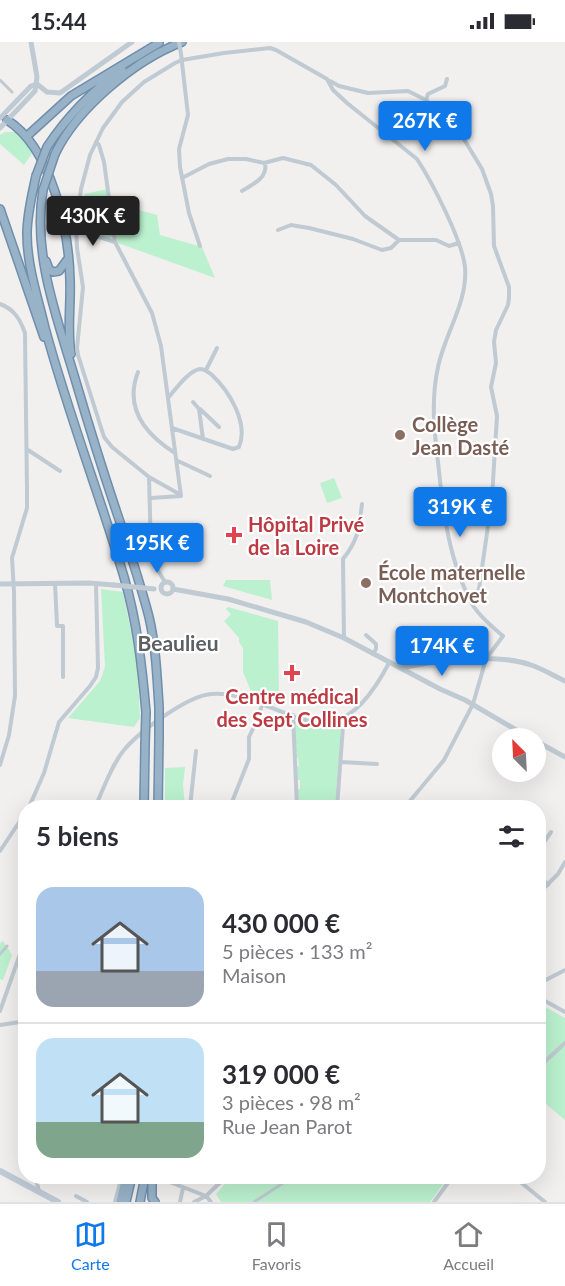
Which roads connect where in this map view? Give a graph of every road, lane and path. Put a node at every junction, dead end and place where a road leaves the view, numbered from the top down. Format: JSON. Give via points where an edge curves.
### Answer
{"nodes":[{"id":1,"x":32,"y":42,"type":"edge"},
{"id":2,"x":132,"y":42,"type":"edge"},
{"id":3,"x":181,"y":42,"type":"edge"},
{"id":4,"x":160,"y":43,"type":"edge"},
{"id":5,"x":182,"y":60,"type":"junction"},
{"id":6,"x":327,"y":79,"type":"junction"},
{"id":7,"x":447,"y":79,"type":"dead end"},
{"id":8,"x":0,"y":80,"type":"edge"},
{"id":9,"x":37,"y":84,"type":"junction"},
{"id":10,"x":12,"y":92,"type":"dead end"},
{"id":11,"x":426,"y":100,"type":"junction"},
{"id":12,"x":2,"y":118,"type":"edge"},
{"id":13,"x":0,"y":128,"type":"edge"},
{"id":14,"x":26,"y":137,"type":"junction"},
{"id":15,"x":96,"y":142,"type":"junction"},
{"id":16,"x":265,"y":163,"type":"junction"},
{"id":17,"x":182,"y":178,"type":"junction"},
{"id":18,"x":242,"y":191,"type":"dead end"},
{"id":19,"x":0,"y":209,"type":"edge"},
{"id":20,"x":76,"y":230,"type":"junction"},
{"id":21,"x":278,"y":230,"type":"dead end"},
{"id":22,"x":40,"y":232,"type":"junction"},
{"id":23,"x":399,"y":240,"type":"junction"},
{"id":24,"x":115,"y":242,"type":"junction"},
{"id":25,"x":459,"y":243,"type":"junction"},
{"id":26,"x":200,"y":246,"type":"dead end"},
{"id":27,"x":69,"y":258,"type":"junction"},
{"id":28,"x":0,"y":304,"type":"edge"},
{"id":29,"x":217,"y":348,"type":"dead end"},
{"id":30,"x":206,"y":370,"type":"junction"},
{"id":31,"x":138,"y":372,"type":"dead end"},
{"id":32,"x":76,"y":381,"type":"junction"},
{"id":33,"x":60,"y":383,"type":"junction"},
{"id":34,"x":168,"y":398,"type":"junction"},
{"id":35,"x":193,"y":402,"type":"dead end"},
{"id":36,"x":200,"y":409,"type":"junction"},
{"id":37,"x":219,"y":427,"type":"dead end"},
{"id":38,"x":172,"y":428,"type":"junction"},
{"id":39,"x":203,"y":439,"type":"junction"},
{"id":40,"x":27,"y":450,"type":"junction"},
{"id":41,"x":176,"y":453,"type":"junction"},
{"id":42,"x":177,"y":461,"type":"junction"},
{"id":43,"x":60,"y":471,"type":"dead end"},
{"id":44,"x":210,"y":476,"type":"dead end"},
{"id":45,"x":149,"y":477,"type":"junction"},
{"id":46,"x":181,"y":496,"type":"junction"},
{"id":47,"x":151,"y":498,"type":"junction"},
{"id":48,"x":362,"y":504,"type":"dead end"},
{"id":49,"x":165,"y":582,"type":"junction"},
{"id":50,"x":55,"y":583,"type":"junction"},
{"id":51,"x":0,"y":584,"type":"edge"},
{"id":52,"x":13,"y":584,"type":"junction"},
{"id":53,"x":96,"y":584,"type":"junction"},
{"id":54,"x":158,"y":589,"type":"junction"},
{"id":55,"x":173,"y":589,"type":"junction"},
{"id":56,"x":471,"y":601,"type":"junction"},
{"id":57,"x":366,"y":635,"type":"dead end"},
{"id":58,"x":344,"y":638,"type":"junction"},
{"id":59,"x":373,"y":654,"type":"junction"},
{"id":60,"x":486,"y":659,"type":"junction"},
{"id":61,"x":389,"y":663,"type":"junction"},
{"id":62,"x":400,"y":668,"type":"junction"},
{"id":63,"x":63,"y":676,"type":"dead end"},
{"id":64,"x":565,"y":681,"type":"edge"},
{"id":65,"x":262,"y":704,"type":"junction"},
{"id":66,"x":473,"y":704,"type":"junction"},
{"id":67,"x":293,"y":715,"type":"junction"},
{"id":68,"x":340,"y":719,"type":"junction"},
{"id":69,"x":513,"y":728,"type":"edge"},
{"id":70,"x":546,"y":747,"type":"edge"},
{"id":71,"x":196,"y":751,"type":"dead end"},
{"id":72,"x":565,"y":757,"type":"edge"},
{"id":73,"x":341,"y":762,"type":"junction"},
{"id":74,"x":377,"y":764,"type":"dead end"},
{"id":75,"x":0,"y":765,"type":"edge"},
{"id":76,"x":32,"y":800,"type":"edge"},
{"id":77,"x":98,"y":800,"type":"edge"},
{"id":78,"x":144,"y":800,"type":"edge"},
{"id":79,"x":158,"y":800,"type":"edge"},
{"id":80,"x":189,"y":800,"type":"edge"},
{"id":81,"x":233,"y":800,"type":"edge"},
{"id":82,"x":297,"y":800,"type":"edge"},
{"id":83,"x":338,"y":800,"type":"edge"},
{"id":84,"x":411,"y":800,"type":"edge"},
{"id":85,"x":18,"y":824,"type":"edge"},
{"id":86,"x":551,"y":832,"type":"dead end"},
{"id":87,"x":546,"y":839,"type":"edge"},
{"id":88,"x":0,"y":850,"type":"edge"},
{"id":89,"x":565,"y":862,"type":"edge"},
{"id":90,"x":548,"y":885,"type":"edge"},
{"id":91,"x":7,"y":946,"type":"dead end"},
{"id":92,"x":0,"y":954,"type":"edge"},
{"id":93,"x":18,"y":960,"type":"edge"},
{"id":94,"x":565,"y":970,"type":"edge"},
{"id":95,"x":546,"y":980,"type":"edge"},
{"id":96,"x":546,"y":1002,"type":"edge"},
{"id":97,"x":0,"y":1011,"type":"edge"},
{"id":98,"x":565,"y":1012,"type":"edge"},
{"id":99,"x":18,"y":1022,"type":"edge"},
{"id":100,"x":0,"y":1025,"type":"edge"},
{"id":101,"x":565,"y":1043,"type":"edge"},
{"id":102,"x":546,"y":1061,"type":"edge"},
{"id":103,"x":0,"y":1171,"type":"edge"},
{"id":104,"x":18,"y":1181,"type":"edge"},
{"id":105,"x":24,"y":1184,"type":"edge"},
{"id":106,"x":37,"y":1184,"type":"edge"},
{"id":107,"x":123,"y":1184,"type":"edge"},
{"id":108,"x":126,"y":1184,"type":"edge"},
{"id":109,"x":127,"y":1184,"type":"edge"},
{"id":110,"x":145,"y":1184,"type":"edge"},
{"id":111,"x":149,"y":1184,"type":"edge"},
{"id":112,"x":174,"y":1184,"type":"edge"},
{"id":113,"x":219,"y":1184,"type":"edge"},
{"id":114,"x":282,"y":1184,"type":"edge"},
{"id":115,"x":447,"y":1184,"type":"edge"},
{"id":116,"x":523,"y":1184,"type":"edge"},
{"id":117,"x":183,"y":1188,"type":"junction"},
{"id":118,"x":39,"y":1192,"type":"junction"},
{"id":119,"x":76,"y":1196,"type":"dead end"},
{"id":120,"x":206,"y":1196,"type":"junction"},
{"id":121,"x":58,"y":1202,"type":"edge"},
{"id":122,"x":87,"y":1202,"type":"edge"},
{"id":123,"x":115,"y":1202,"type":"edge"},
{"id":124,"x":120,"y":1202,"type":"edge"},
{"id":125,"x":126,"y":1202,"type":"edge"},
{"id":126,"x":140,"y":1202,"type":"edge"},
{"id":127,"x":155,"y":1202,"type":"edge"},
{"id":128,"x":180,"y":1202,"type":"edge"},
{"id":129,"x":194,"y":1202,"type":"edge"},
{"id":130,"x":211,"y":1202,"type":"edge"},
{"id":131,"x":254,"y":1202,"type":"edge"},
{"id":132,"x":434,"y":1202,"type":"edge"},
{"id":133,"x":545,"y":1202,"type":"edge"}],
"edges":[{"from":1,"to":9,"type":"street"},
{"from":2,"to":9,"type":"street","via":[[60,93],[47,92]]},
{"from":3,"to":5,"type":"street","bridge":true},
{"from":3,"to":22,"type":"highway","bridge":true,"via":[[154,55],[99,98],[61,141],[43,190]]},
{"from":4,"to":14,"type":"highway","via":[[71,96]]},
{"from":4,"to":33,"type":"highway","bridge":true,"via":[[93,91],[48,147],[36,176],[29,209],[28,258]]},
{"from":5,"to":6,"type":"street","via":[[272,49]]},
{"from":5,"to":15,"type":"street","via":[[133,91]]},
{"from":5,"to":17,"type":"street","via":[[188,115],[179,149]]},
{"from":6,"to":11,"type":"street","via":[[368,93],[408,91]]},
{"from":6,"to":25,"type":"street","via":[[347,103],[417,159]]},
{"from":7,"to":11,"type":"street","via":[[445,86],[428,94]]},
{"from":8,"to":10,"type":"street"},
{"from":9,"to":12,"type":"street"},
{"from":11,"to":56,"type":"street","via":[[453,125],[482,169],[493,206],[494,246],[509,287],[508,305],[494,342],[496,363],[491,387],[497,416],[492,498],[479,589]]},
{"from":12,"to":13,"type":"street"},
{"from":12,"to":14,"type":"highway"},
{"from":14,"to":27,"type":"highway","via":[[55,191]]},
{"from":15,"to":20,"type":"street","via":[[81,189]]},
{"from":15,"to":24,"type":"street","via":[[104,162]]},
{"from":16,"to":17,"type":"street","via":[[228,159]]},
{"from":16,"to":18,"type":"street","via":[[265,174]]},
{"from":16,"to":23,"type":"street","via":[[283,158],[311,165],[365,216]]},
{"from":17,"to":26,"type":"street"},
{"from":19,"to":33,"type":"highway"},
{"from":20,"to":24,"type":"street"},
{"from":20,"to":45,"type":"street","via":[[83,287],[78,356],[104,436]]},
{"from":21,"to":23,"type":"street","via":[[291,225],[309,228],[382,250]]},
{"from":22,"to":27,"type":"highway","via":[[49,269],[59,271]]},
{"from":22,"to":32,"type":"highway","via":[[44,268]]},
{"from":23,"to":25,"type":"street","via":[[436,240],[449,246]]},
{"from":24,"to":34,"type":"street","via":[[152,313],[162,349]]},
{"from":25,"to":56,"type":"street","via":[[465,265],[464,290],[438,364],[433,394],[443,511]]},
{"from":27,"to":32,"type":"highway","via":[[70,348]]},
{"from":28,"to":40,"type":"street","via":[[18,316],[25,333]]},
{"from":29,"to":30,"type":"street"},
{"from":30,"to":34,"type":"street","via":[[192,373]]},
{"from":30,"to":39,"type":"street","via":[[220,383],[235,408],[241,441],[233,449]]},
{"from":31,"to":41,"type":"street","via":[[133,384],[140,421]]},
{"from":32,"to":79,"type":"highway","bridge":true,"via":[[149,619],[159,707]]},
{"from":33,"to":78,"type":"highway","bridge":true,"via":[[124,577],[139,644],[146,712]]},
{"from":34,"to":38,"type":"street"},
{"from":35,"to":36,"type":"street"},
{"from":36,"to":37,"type":"street"},
{"from":36,"to":39,"type":"street"},
{"from":38,"to":39,"type":"street"},
{"from":38,"to":41,"type":"street"},
{"from":40,"to":43,"type":"street"},
{"from":40,"to":52,"type":"street","via":[[27,508],[13,552]]},
{"from":41,"to":42,"type":"street"},
{"from":42,"to":44,"type":"street"},
{"from":42,"to":46,"type":"street"},
{"from":45,"to":46,"type":"street"},
{"from":45,"to":47,"type":"street"},
{"from":46,"to":47,"type":"street"},
{"from":47,"to":49,"type":"street","via":[[151,551]]},
{"from":48,"to":58,"type":"street","via":[[359,533],[344,559]]},
{"from":49,"to":54,"type":"street"},
{"from":49,"to":55,"type":"street","via":[[171,583]]},
{"from":50,"to":52,"type":"street"},
{"from":50,"to":53,"type":"street"},
{"from":50,"to":63,"type":"street","via":[[57,626],[63,626]]},
{"from":51,"to":52,"type":"street"},
{"from":52,"to":75,"type":"street","via":[[15,696]]},
{"from":53,"to":54,"type":"street","bridge":true},
{"from":53,"to":76,"type":"street","via":[[96,677],[59,722]]},
{"from":54,"to":55,"type":"street","via":[[168,594]]},
{"from":55,"to":58,"type":"street","via":[[274,611]]},
{"from":56,"to":60,"type":"street","via":[[503,636]]},
{"from":57,"to":59,"type":"street","via":[[377,646]]},
{"from":58,"to":59,"type":"street"},
{"from":59,"to":61,"type":"street"},
{"from":60,"to":62,"type":"street","via":[[424,662]]},
{"from":60,"to":64,"type":"street","via":[[530,664]]},
{"from":60,"to":66,"type":"street"},
{"from":61,"to":62,"type":"street"},
{"from":61,"to":68,"type":"street","via":[[377,686]]},
{"from":62,"to":66,"type":"street"},
{"from":65,"to":67,"type":"street"},
{"from":65,"to":77,"type":"street","via":[[225,694],[199,696],[184,702],[124,750]]},
{"from":65,"to":81,"type":"street","via":[[249,737],[249,759]]},
{"from":66,"to":69,"type":"street"},
{"from":66,"to":84,"type":"street","via":[[444,760]]},
{"from":67,"to":68,"type":"street","via":[[317,723]]},
{"from":67,"to":82,"type":"street"},
{"from":68,"to":73,"type":"street"},
{"from":70,"to":72,"type":"street"},
{"from":71,"to":80,"type":"street"},
{"from":73,"to":74,"type":"street"},
{"from":73,"to":83,"type":"street"},
{"from":85,"to":88,"type":"street"},
{"from":86,"to":87,"type":"street"},
{"from":89,"to":90,"type":"street"},
{"from":91,"to":92,"type":"street"},
{"from":93,"to":97,"type":"street"},
{"from":94,"to":95,"type":"street"},
{"from":96,"to":98,"type":"street"},
{"from":99,"to":100,"type":"street"},
{"from":101,"to":102,"type":"street"},
{"from":103,"to":104,"type":"main road"},
{"from":105,"to":118,"type":"main road"},
{"from":106,"to":118,"type":"street"},
{"from":107,"to":123,"type":"street"},
{"from":108,"to":124,"type":"highway"},
{"from":109,"to":125,"type":"highway"},
{"from":110,"to":126,"type":"highway"},
{"from":111,"to":127,"type":"highway"},
{"from":112,"to":117,"type":"street"},
{"from":113,"to":120,"type":"street"},
{"from":114,"to":131,"type":"street"},
{"from":115,"to":132,"type":"street"},
{"from":116,"to":133,"type":"street"},
{"from":117,"to":120,"type":"street"},
{"from":117,"to":128,"type":"street"},
{"from":118,"to":121,"type":"main road"},
{"from":119,"to":122,"type":"street"},
{"from":120,"to":129,"type":"street"},
{"from":120,"to":130,"type":"street"}]}
